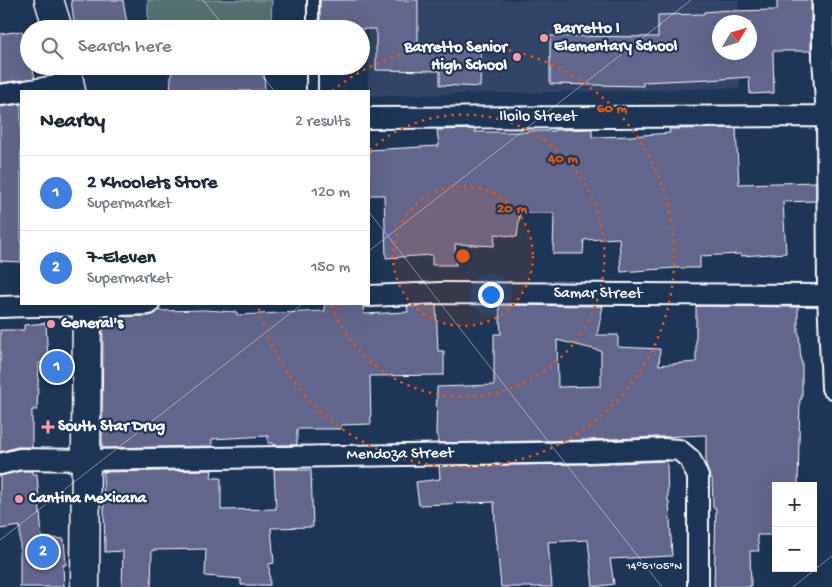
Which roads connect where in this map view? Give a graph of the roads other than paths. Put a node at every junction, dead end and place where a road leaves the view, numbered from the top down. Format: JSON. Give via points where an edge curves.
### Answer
{"nodes":[{"id":1,"x":49,"y":0,"type":"edge"},
{"id":2,"x":313,"y":0,"type":"edge"},
{"id":3,"x":823,"y":0,"type":"edge"},
{"id":4,"x":55,"y":20,"type":"edge"},
{"id":5,"x":313,"y":20,"type":"edge"},
{"id":6,"x":828,"y":58,"type":"edge"},
{"id":7,"x":312,"y":75,"type":"edge"},
{"id":8,"x":69,"y":81,"type":"edge"},
{"id":9,"x":30,"y":90,"type":"edge"},
{"id":10,"x":312,"y":90,"type":"edge"},
{"id":11,"x":20,"y":92,"type":"edge"},
{"id":12,"x":0,"y":95,"type":"edge"},
{"id":13,"x":827,"y":116,"type":"junction"},
{"id":14,"x":370,"y":118,"type":"edge"},
{"id":15,"x":828,"y":295,"type":"junction"},
{"id":16,"x":370,"y":296,"type":"edge"},
{"id":17,"x":87,"y":305,"type":"edge"},
{"id":18,"x":0,"y":307,"type":"edge"},
{"id":19,"x":832,"y":388,"type":"edge"},
{"id":20,"x":87,"y":460,"type":"junction"},
{"id":21,"x":0,"y":464,"type":"edge"},
{"id":22,"x":85,"y":587,"type":"edge"},
{"id":23,"x":698,"y":587,"type":"edge"}],
"edges":[{"from":1,"to":4,"type":"main road"},
{"from":2,"to":5,"type":"lane"},
{"from":3,"to":6,"type":"street"},
{"from":6,"to":13,"type":"street"},
{"from":7,"to":10,"type":"lane"},
{"from":8,"to":9,"type":"street"},
{"from":11,"to":12,"type":"street"},
{"from":13,"to":14,"type":"street","name":"Iloilo Street"},
{"from":13,"to":15,"type":"street"},
{"from":15,"to":16,"type":"street","name":"Samar Street","via":[[441,293]]},
{"from":15,"to":19,"type":"street"},
{"from":17,"to":18,"type":"street"},
{"from":17,"to":20,"type":"main road"},
{"from":20,"to":21,"type":"street","name":"Mendoza Street","via":[[20,459]]},
{"from":20,"to":22,"type":"main road"},
{"from":20,"to":23,"type":"street","name":"Mendoza Street","via":[[679,450],[690,459],[698,477]]}]}
